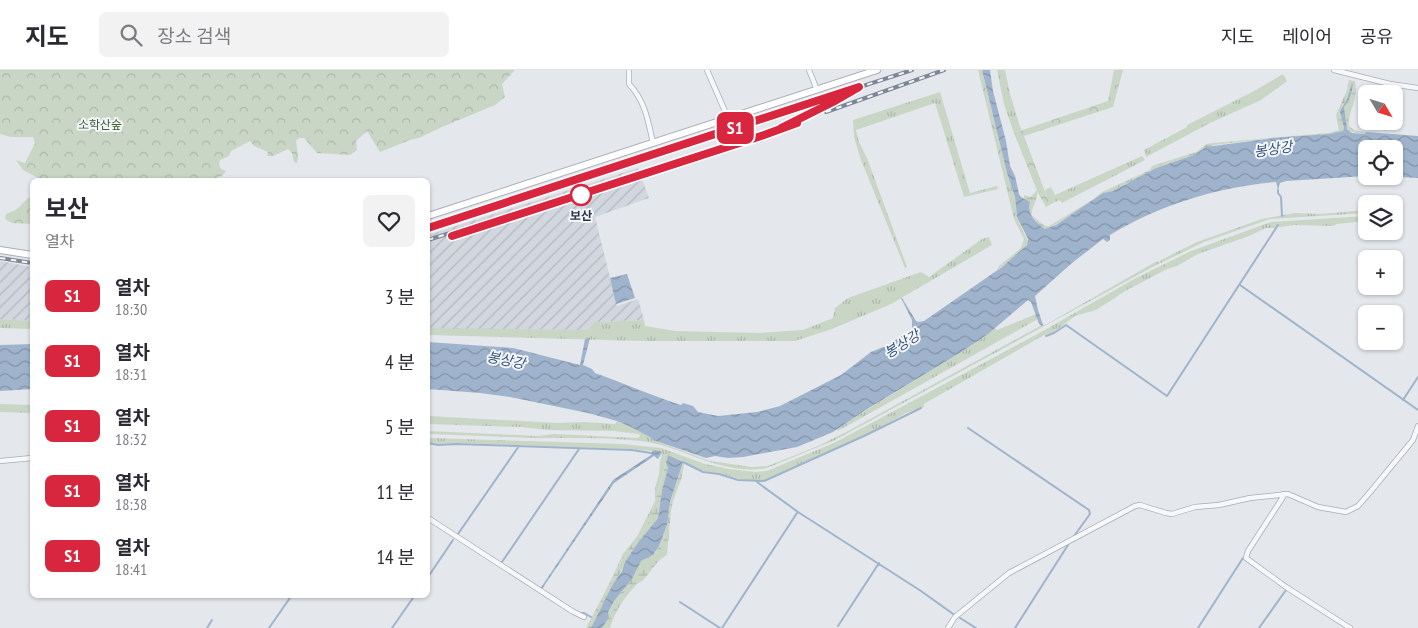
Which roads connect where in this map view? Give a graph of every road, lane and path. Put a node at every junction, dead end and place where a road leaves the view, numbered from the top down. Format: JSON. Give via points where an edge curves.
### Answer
{"nodes":[{"id":1,"x":629,"y":70,"type":"edge"},
{"id":2,"x":707,"y":70,"type":"edge"},
{"id":3,"x":809,"y":70,"type":"edge"},
{"id":4,"x":877,"y":70,"type":"edge"},
{"id":5,"x":1334,"y":70,"type":"edge"},
{"id":6,"x":1418,"y":88,"type":"edge"},
{"id":7,"x":817,"y":90,"type":"junction"},
{"id":8,"x":728,"y":118,"type":"junction"},
{"id":9,"x":653,"y":143,"type":"junction"},
{"id":10,"x":430,"y":215,"type":"edge"},
{"id":11,"x":0,"y":250,"type":"edge"},
{"id":12,"x":30,"y":256,"type":"edge"},
{"id":13,"x":1418,"y":426,"type":"edge"},
{"id":14,"x":30,"y":458,"type":"edge"},
{"id":15,"x":0,"y":461,"type":"edge"},
{"id":16,"x":1283,"y":494,"type":"junction"},
{"id":17,"x":430,"y":519,"type":"edge"},
{"id":18,"x":584,"y":617,"type":"dead end"},
{"id":19,"x":948,"y":628,"type":"edge"},
{"id":20,"x":1350,"y":628,"type":"edge"}],
"edges":[{"from":1,"to":9,"type":"street","via":[[629,84],[642,102]]},
{"from":2,"to":8,"type":"street"},
{"from":3,"to":7,"type":"street"},
{"from":4,"to":7,"type":"main road"},
{"from":5,"to":6,"type":"street"},
{"from":7,"to":8,"type":"main road"},
{"from":8,"to":9,"type":"main road"},
{"from":9,"to":10,"type":"main road"},
{"from":11,"to":12,"type":"main road"},
{"from":13,"to":16,"type":"street","via":[[1413,440],[1353,509],[1341,512]]},
{"from":14,"to":15,"type":"street"},
{"from":16,"to":19,"type":"street","via":[[1195,507],[1172,514],[1135,506],[1008,574],[955,617]]},
{"from":16,"to":20,"type":"street","via":[[1246,558]]},
{"from":17,"to":18,"type":"street"}]}
